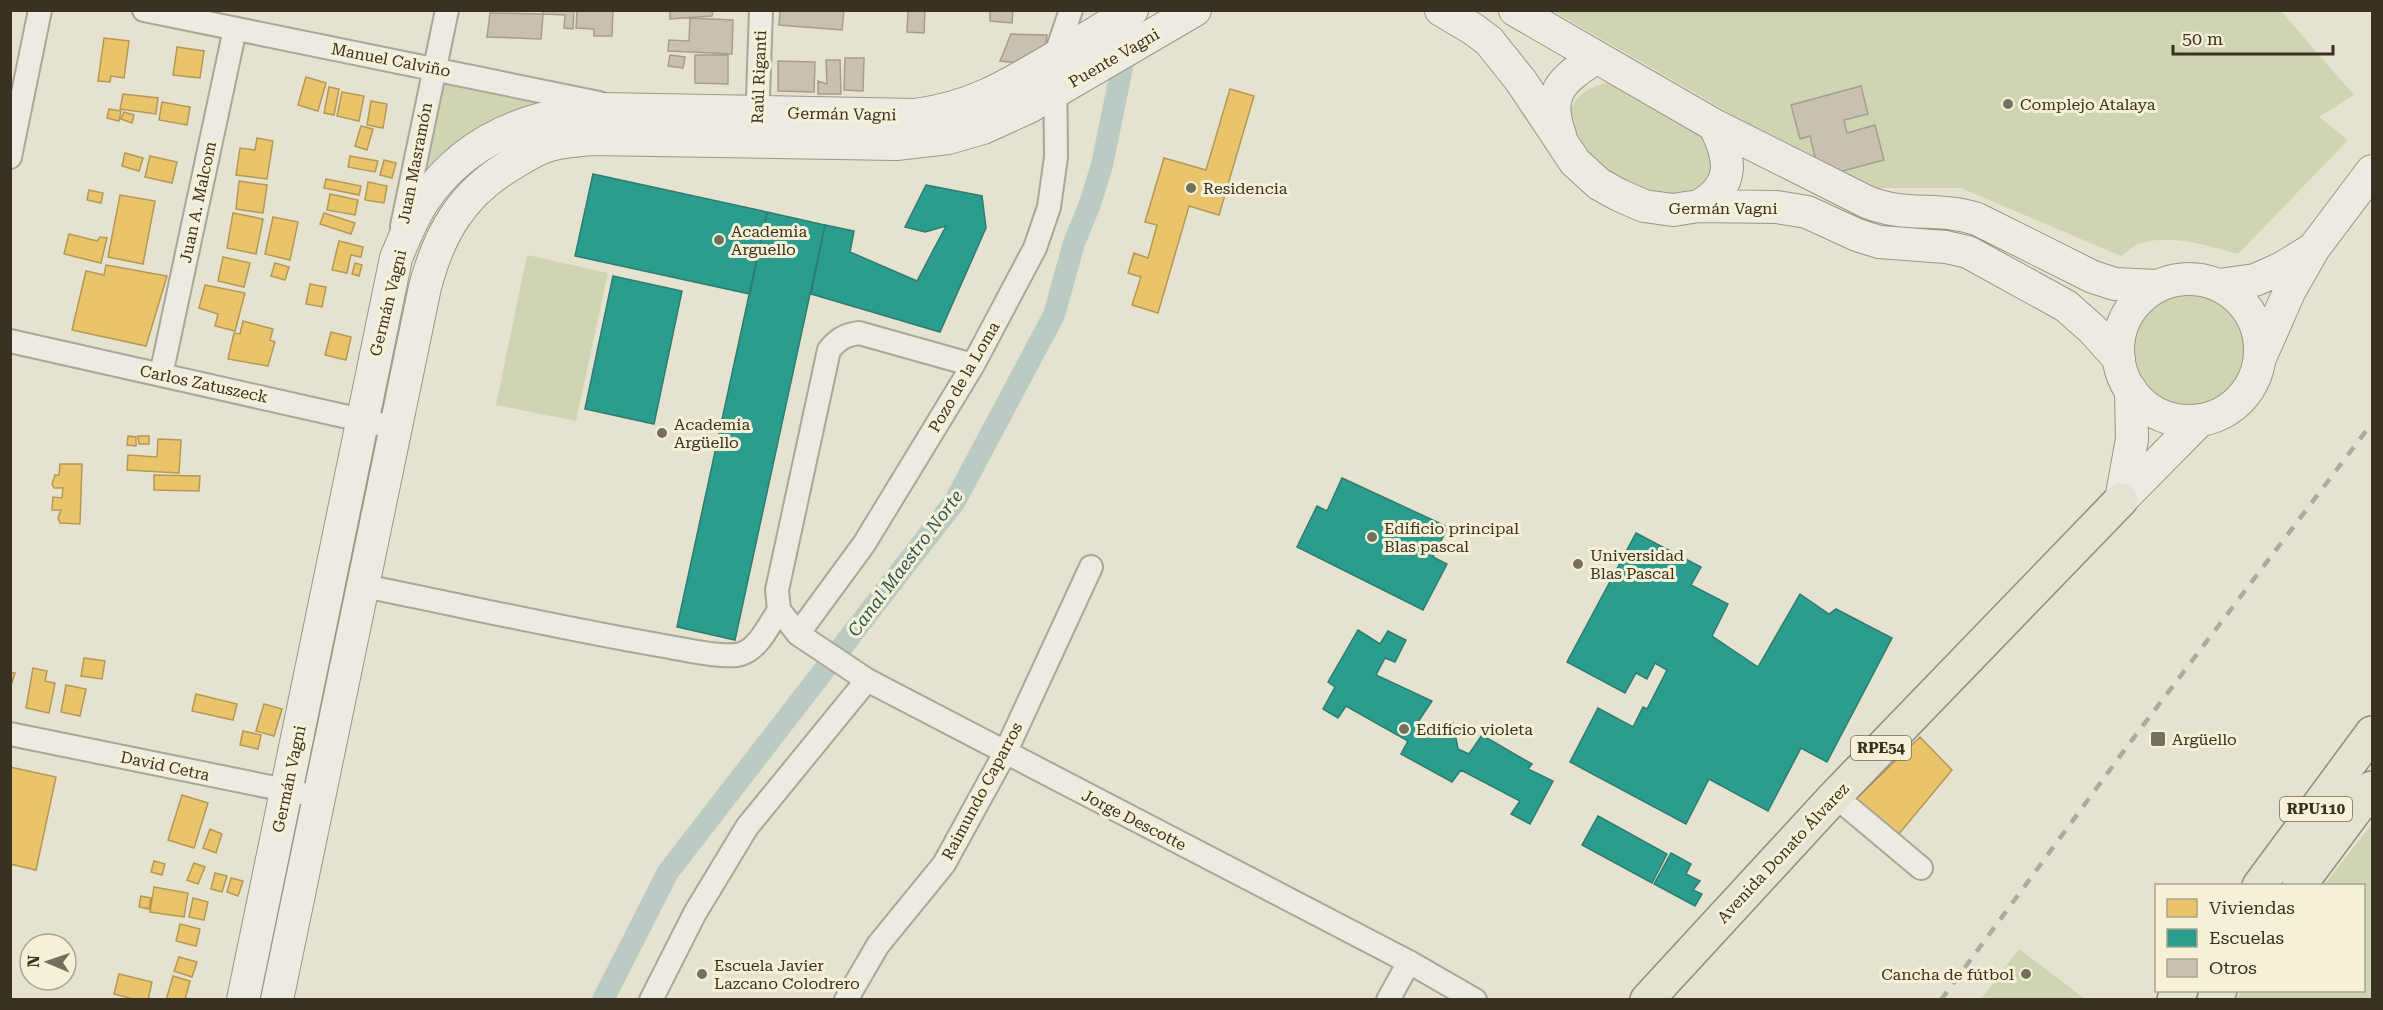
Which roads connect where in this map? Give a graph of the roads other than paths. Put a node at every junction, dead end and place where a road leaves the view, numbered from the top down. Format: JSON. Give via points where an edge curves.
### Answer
{"nodes":[{"id":1,"x":40,"y":10,"type":"edge"},
{"id":2,"x":144,"y":10,"type":"edge"},
{"id":3,"x":447,"y":10,"type":"edge"},
{"id":4,"x":761,"y":10,"type":"edge"},
{"id":5,"x":1071,"y":10,"type":"edge"},
{"id":6,"x":1132,"y":10,"type":"edge"},
{"id":7,"x":1441,"y":10,"type":"edge"},
{"id":8,"x":1515,"y":10,"type":"edge"},
{"id":9,"x":1183,"y":18,"type":"edge"},
{"id":10,"x":235,"y":29,"type":"junction"},
{"id":11,"x":1055,"y":57,"type":"junction"},
{"id":12,"x":1596,"y":57,"type":"junction"},
{"id":13,"x":434,"y":68,"type":"junction"},
{"id":14,"x":1056,"y":92,"type":"junction"},
{"id":15,"x":639,"y":111,"type":"junction"},
{"id":16,"x":1714,"y":125,"type":"junction"},
{"id":17,"x":757,"y":128,"type":"junction"},
{"id":18,"x":1563,"y":143,"type":"junction"},
{"id":19,"x":10,"y":158,"type":"edge"},
{"id":20,"x":2373,"y":171,"type":"edge"},
{"id":21,"x":1699,"y":206,"type":"junction"},
{"id":22,"x":2314,"y":248,"type":"junction"},
{"id":23,"x":396,"y":258,"type":"junction"},
{"id":24,"x":2219,"y":285,"type":"junction"},
{"id":25,"x":2158,"y":286,"type":"junction"},
{"id":26,"x":10,"y":341,"type":"edge"},
{"id":27,"x":2259,"y":358,"type":"junction"},
{"id":28,"x":2119,"y":359,"type":"junction"},
{"id":29,"x":973,"y":365,"type":"junction"},
{"id":30,"x":161,"y":375,"type":"junction"},
{"id":31,"x":2131,"y":390,"type":"junction"},
{"id":32,"x":362,"y":419,"type":"junction"},
{"id":33,"x":2200,"y":420,"type":"junction"},
{"id":34,"x":398,"y":428,"type":"junction"},
{"id":35,"x":2121,"y":500,"type":"junction"},
{"id":36,"x":1091,"y":567,"type":"dead end"},
{"id":37,"x":364,"y":586,"type":"junction"},
{"id":38,"x":779,"y":610,"type":"junction"},
{"id":39,"x":805,"y":639,"type":"junction"},
{"id":40,"x":858,"y":674,"type":"junction"},
{"id":41,"x":2373,"y":733,"type":"edge"},
{"id":42,"x":10,"y":734,"type":"edge"},
{"id":43,"x":1005,"y":753,"type":"junction"},
{"id":44,"x":2373,"y":788,"type":"edge"},
{"id":45,"x":286,"y":791,"type":"junction"},
{"id":46,"x":319,"y":796,"type":"junction"},
{"id":47,"x":1834,"y":796,"type":"junction"},
{"id":48,"x":1921,"y":868,"type":"dead end"},
{"id":49,"x":2260,"y":884,"type":"edge"},
{"id":50,"x":2300,"y":884,"type":"edge"},
{"id":51,"x":1409,"y":963,"type":"junction"},
{"id":52,"x":243,"y":999,"type":"edge"},
{"id":53,"x":277,"y":999,"type":"edge"},
{"id":54,"x":651,"y":999,"type":"edge"},
{"id":55,"x":846,"y":999,"type":"edge"},
{"id":56,"x":1388,"y":999,"type":"edge"},
{"id":57,"x":1475,"y":999,"type":"edge"},
{"id":58,"x":1647,"y":999,"type":"edge"}],
"edges":[{"from":1,"to":19,"type":"street"},
{"from":2,"to":10,"type":"street","name":"Manuel Calviño"},
{"from":3,"to":13,"type":"street","name":"Juan Masramón"},
{"from":4,"to":17,"type":"street","name":"Raúl Riganti"},
{"from":5,"to":11,"type":"street"},
{"from":6,"to":11,"type":"main road","name":"Puente Vagni"},
{"from":7,"to":18,"type":"main road","name":"Germán Vagni","via":[[1489,41]]},
{"from":8,"to":12,"type":"main road"},
{"from":9,"to":14,"type":"main road","name":"Puente Vagni"},
{"from":10,"to":13,"type":"street","name":"Manuel Calviño"},
{"from":10,"to":30,"type":"street","name":"Juan A. Malcom"},
{"from":11,"to":14,"type":"street"},
{"from":11,"to":17,"type":"main road","name":"Germán Vagni","via":[[993,93],[934,112]]},
{"from":12,"to":16,"type":"main road"},
{"from":12,"to":18,"type":"main road","via":[[1569,77],[1556,93],[1555,121]]},
{"from":13,"to":15,"type":"street","name":"Manuel Calviño"},
{"from":13,"to":23,"type":"street","name":"Juan Masramón"},
{"from":14,"to":17,"type":"main road","name":"Germán Vagni","via":[[983,128],[948,138],[896,144]]},
{"from":14,"to":29,"type":"street","name":"Pozo de la Loma","via":[[1056,157],[1049,207],[1035,248]]},
{"from":15,"to":17,"type":"main road","name":"Germán Vagni"},
{"from":15,"to":23,"type":"main road","name":"Germán Vagni","via":[[603,109],[550,115],[487,141],[447,172],[430,193],[414,217]]},
{"from":16,"to":21,"type":"main road","via":[[1727,155],[1726,176],[1716,194]]},
{"from":16,"to":25,"type":"main road","via":[[1885,209],[1958,212],[2093,277],[2115,284]]},
{"from":17,"to":34,"type":"main road","name":"Germán Vagni","via":[[551,145],[527,154],[476,189],[455,215],[433,259]]},
{"from":18,"to":21,"type":"main road","name":"Germán Vagni","via":[[1575,162],[1599,184],[1619,195],[1644,206],[1673,210]]},
{"from":20,"to":22,"type":"main road"},
{"from":21,"to":28,"type":"main road","name":"Germán Vagni","via":[[1787,208],[1808,212],[1857,236],[1879,242],[1968,252],[2066,306]]},
{"from":22,"to":24,"type":"main road","via":[[2254,280]]},
{"from":22,"to":27,"type":"main road"},
{"from":23,"to":32,"type":"main road","name":"Germán Vagni"},
{"from":24,"to":25,"type":"main road","via":[[2189,279]]},
{"from":24,"to":27,"type":"main road","via":[[2244,305],[2252,318],[2258,333]]},
{"from":25,"to":28,"type":"main road","via":[[2138,301],[2126,317],[2119,337]]},
{"from":26,"to":30,"type":"street","name":"Carlos Zatuszeck"},
{"from":27,"to":33,"type":"main road","via":[[2251,383],[2235,404]]},
{"from":28,"to":31,"type":"main road"},
{"from":29,"to":38,"type":"street","via":[[860,333],[837,339],[829,350],[782,561],[777,590]]},
{"from":29,"to":39,"type":"street","name":"Pozo de la Loma"},
{"from":30,"to":32,"type":"street","name":"Carlos Zatuszeck"},
{"from":31,"to":33,"type":"main road","via":[[2146,406],[2166,417]]},
{"from":31,"to":35,"type":"main road","via":[[2132,439]]},
{"from":32,"to":34,"type":"street","name":"Carlos Zatuszeck"},
{"from":32,"to":45,"type":"main road","name":"Germán Vagni"},
{"from":33,"to":35,"type":"main road","name":"Avenida Donato Álvarez"},
{"from":34,"to":37,"type":"main road","name":"Germán Vagni"},
{"from":35,"to":47,"type":"main road","name":"Avenida Donato Álvarez","number":"RPE54"},
{"from":36,"to":43,"type":"street","name":"Raimundo Caparros"},
{"from":37,"to":38,"type":"street","via":[[642,642],[738,655],[757,643]]},
{"from":37,"to":46,"type":"main road","name":"Germán Vagni"},
{"from":38,"to":39,"type":"street","name":"Jorge Descotte"},
{"from":39,"to":40,"type":"street","name":"Jorge Descotte"},
{"from":40,"to":43,"type":"street","name":"Jorge Descotte"},
{"from":40,"to":54,"type":"street","via":[[747,827],[695,913]]},
{"from":41,"to":49,"type":"main road","number":"RPU110"},
{"from":42,"to":45,"type":"street","name":"David Cetra"},
{"from":43,"to":51,"type":"street","name":"Jorge Descotte"},
{"from":43,"to":55,"type":"street","name":"Raimundo Caparros","via":[[944,864],[885,935]]},
{"from":44,"to":50,"type":"main road","number":"RPU110"},
{"from":45,"to":46,"type":"street","name":"David Cetra"},
{"from":45,"to":52,"type":"main road","name":"Germán Vagni"},
{"from":46,"to":53,"type":"main road","name":"Germán Vagni"},
{"from":47,"to":48,"type":"street"},
{"from":47,"to":58,"type":"main road","name":"Avenida Donato Álvarez","number":"RPE54"},
{"from":51,"to":56,"type":"street"},
{"from":51,"to":57,"type":"street","name":"Jorge Descotte"}]}
